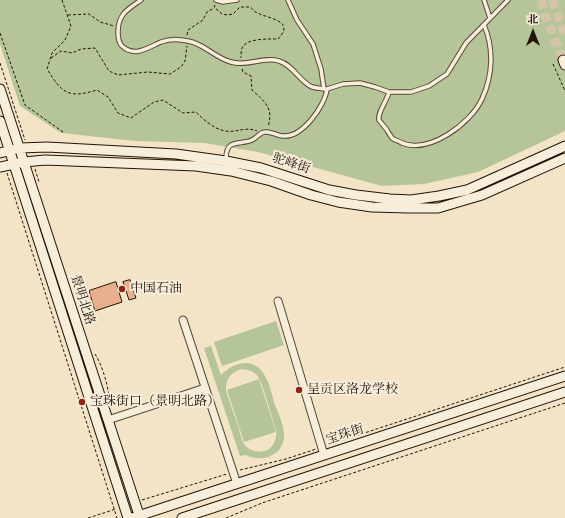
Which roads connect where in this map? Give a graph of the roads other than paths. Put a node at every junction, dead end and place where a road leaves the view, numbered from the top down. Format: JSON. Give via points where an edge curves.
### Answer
{"nodes":[{"id":1,"x":141,"y":0,"type":"edge"},
{"id":2,"x":216,"y":0,"type":"edge"},
{"id":3,"x":237,"y":0,"type":"edge"},
{"id":4,"x":288,"y":0,"type":"edge"},
{"id":5,"x":484,"y":0,"type":"edge"},
{"id":6,"x":508,"y":0,"type":"edge"},
{"id":7,"x":490,"y":18,"type":"junction"},
{"id":8,"x":484,"y":24,"type":"junction"},
{"id":9,"x":0,"y":89,"type":"edge"},
{"id":10,"x":326,"y":89,"type":"junction"},
{"id":11,"x":389,"y":92,"type":"junction"},
{"id":12,"x":0,"y":121,"type":"edge"},
{"id":13,"x":565,"y":146,"type":"edge"},
{"id":14,"x":20,"y":148,"type":"junction"},
{"id":15,"x":10,"y":150,"type":"junction"},
{"id":16,"x":0,"y":153,"type":"edge"},
{"id":17,"x":565,"y":158,"type":"edge"},
{"id":18,"x":226,"y":160,"type":"junction"},
{"id":19,"x":24,"y":162,"type":"junction"},
{"id":20,"x":14,"y":164,"type":"junction"},
{"id":21,"x":2,"y":166,"type":"edge"},
{"id":22,"x":278,"y":301,"type":"dead end"},
{"id":23,"x":183,"y":320,"type":"dead end"},
{"id":24,"x":565,"y":376,"type":"edge"},
{"id":25,"x":205,"y":388,"type":"junction"},
{"id":26,"x":565,"y":392,"type":"edge"},
{"id":27,"x":108,"y":420,"type":"junction"},
{"id":28,"x":324,"y":455,"type":"junction"},
{"id":29,"x":237,"y":484,"type":"junction"},
{"id":30,"x":137,"y":517,"type":"edge"},
{"id":31,"x":128,"y":518,"type":"edge"},
{"id":32,"x":182,"y":518,"type":"edge"}],
"edges":[{"from":1,"to":10,"type":"lane","via":[[120,17],[118,36],[126,49],[146,50],[162,41],[186,40],[208,49],[218,57],[241,65],[269,60],[280,61],[312,86]]},
{"from":2,"to":3,"type":"lane"},
{"from":4,"to":10,"type":"lane","via":[[297,20],[313,44]]},
{"from":5,"to":7,"type":"lane"},
{"from":6,"to":7,"type":"lane"},
{"from":7,"to":8,"type":"lane"},
{"from":8,"to":11,"type":"lane","via":[[466,43],[441,78],[429,86],[411,92]]},
{"from":8,"to":11,"type":"lane","via":[[491,48],[491,65],[482,100],[472,114],[443,138],[424,145],[406,144],[392,139],[379,120],[379,112],[388,99]]},
{"from":9,"to":14,"type":"main road","name":"景明北路"},
{"from":10,"to":11,"type":"lane","via":[[360,83]]},
{"from":10,"to":18,"type":"lane","via":[[326,97],[320,108],[302,130],[284,136],[264,132],[254,139],[231,145],[227,149]]},
{"from":12,"to":15,"type":"main road","name":"景明北路"},
{"from":13,"to":18,"type":"main road","name":"驼峰街","via":[[468,190],[411,200],[356,196]]},
{"from":14,"to":15,"type":"main road","name":"驼峰街"},
{"from":14,"to":18,"type":"main road","name":"驼峰街","via":[[47,147],[176,154]]},
{"from":14,"to":19,"type":"main road","name":"景明北路"},
{"from":15,"to":16,"type":"main road","name":"驼峰街"},
{"from":15,"to":20,"type":"main road","name":"景明北路"},
{"from":17,"to":19,"type":"main road","name":"驼峰街","via":[[482,195],[438,208],[372,207],[338,202],[264,179],[196,166],[45,160]]},
{"from":19,"to":20,"type":"main road","name":"驼峰街"},
{"from":19,"to":27,"type":"main road","name":"景明北路"},
{"from":20,"to":21,"type":"main road","name":"驼峰街"},
{"from":20,"to":31,"type":"main road","name":"景明北路"},
{"from":22,"to":28,"type":"street"},
{"from":23,"to":25,"type":"street"},
{"from":24,"to":28,"type":"main road","name":"宝珠街"},
{"from":25,"to":27,"type":"street"},
{"from":25,"to":29,"type":"street"},
{"from":26,"to":32,"type":"main road"},
{"from":27,"to":30,"type":"main road","name":"景明北路"},
{"from":28,"to":29,"type":"main road","name":"宝珠街"},
{"from":29,"to":30,"type":"main road","name":"宝珠街"}]}
